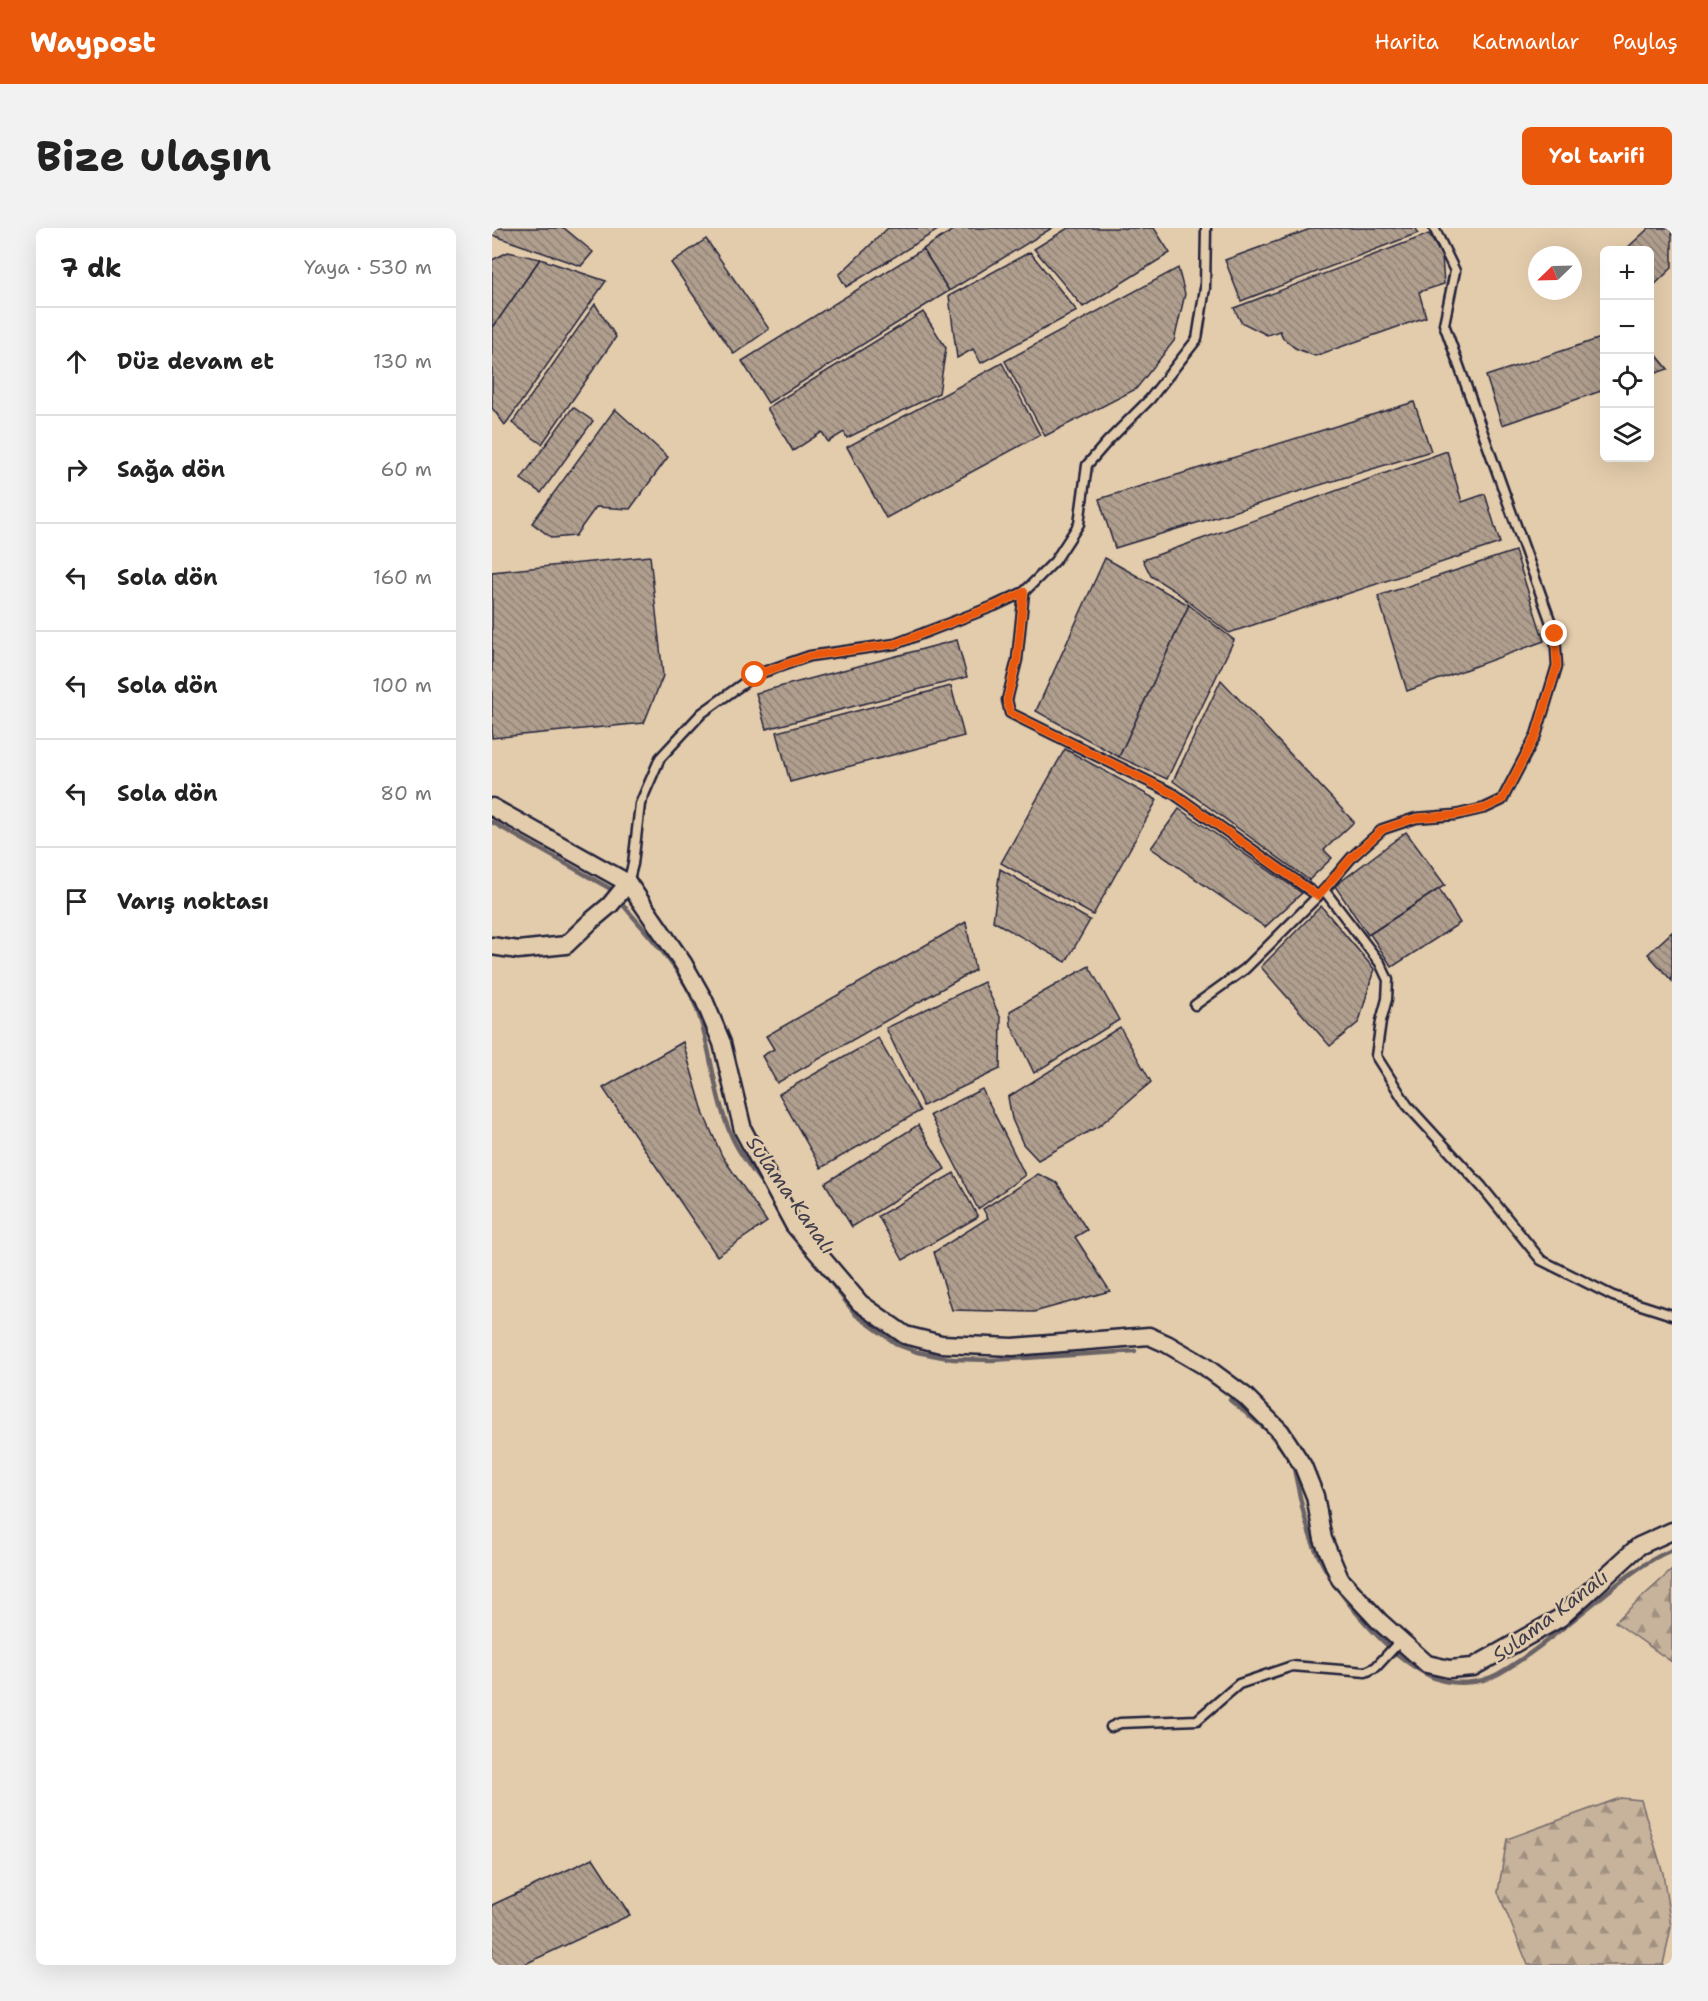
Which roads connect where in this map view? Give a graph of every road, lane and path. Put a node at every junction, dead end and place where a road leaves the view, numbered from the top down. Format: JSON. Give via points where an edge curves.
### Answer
{"nodes":[{"id":1,"x":1206,"y":228,"type":"edge"},
{"id":2,"x":1434,"y":228,"type":"edge"},
{"id":3,"x":1024,"y":592,"type":"junction"},
{"id":4,"x":492,"y":807,"type":"edge"},
{"id":5,"x":628,"y":883,"type":"junction"},
{"id":6,"x":1321,"y":892,"type":"junction"},
{"id":7,"x":492,"y":946,"type":"edge"},
{"id":8,"x":1195,"y":1005,"type":"dead end"},
{"id":9,"x":1672,"y":1315,"type":"edge"},
{"id":10,"x":1672,"y":1531,"type":"edge"},
{"id":11,"x":1401,"y":1640,"type":"junction"},
{"id":12,"x":1111,"y":1727,"type":"dead end"}],
"edges":[{"from":1,"to":3,"type":"lane","via":[[1206,288],[1197,339],[1150,399],[1087,465],[1079,524],[1055,561]]},
{"from":2,"to":6,"type":"lane","via":[[1455,271],[1444,324],[1555,634],[1557,666],[1536,735],[1502,800],[1485,808],[1416,818],[1383,829]]},
{"from":3,"to":5,"type":"lane","via":[[895,644],[810,656],[755,675],[702,713],[656,767],[640,804]]},
{"from":3,"to":6,"type":"lane","via":[[1017,660],[1007,700],[1010,713],[1174,794]]},
{"from":4,"to":5,"type":"street"},
{"from":5,"to":7,"type":"street","via":[[566,945],[518,950]]},
{"from":5,"to":11,"type":"street","via":[[704,1000],[722,1043],[743,1130],[794,1225],[860,1303],[905,1335],[941,1344],[1013,1347],[1149,1336],[1203,1365],[1245,1396],[1281,1432],[1303,1466],[1315,1496],[1323,1539],[1340,1579]]},
{"from":6,"to":8,"type":"lane","via":[[1245,969]]},
{"from":6,"to":9,"type":"lane","via":[[1380,963],[1388,981],[1376,1056],[1407,1105],[1482,1187],[1541,1260],[1613,1296]]},
{"from":10,"to":11,"type":"street","via":[[1639,1546],[1560,1618],[1473,1667],[1449,1669],[1427,1664]]},
{"from":11,"to":12,"type":"lane","via":[[1376,1667],[1366,1672],[1292,1666],[1239,1684],[1197,1720],[1120,1723]]}]}
